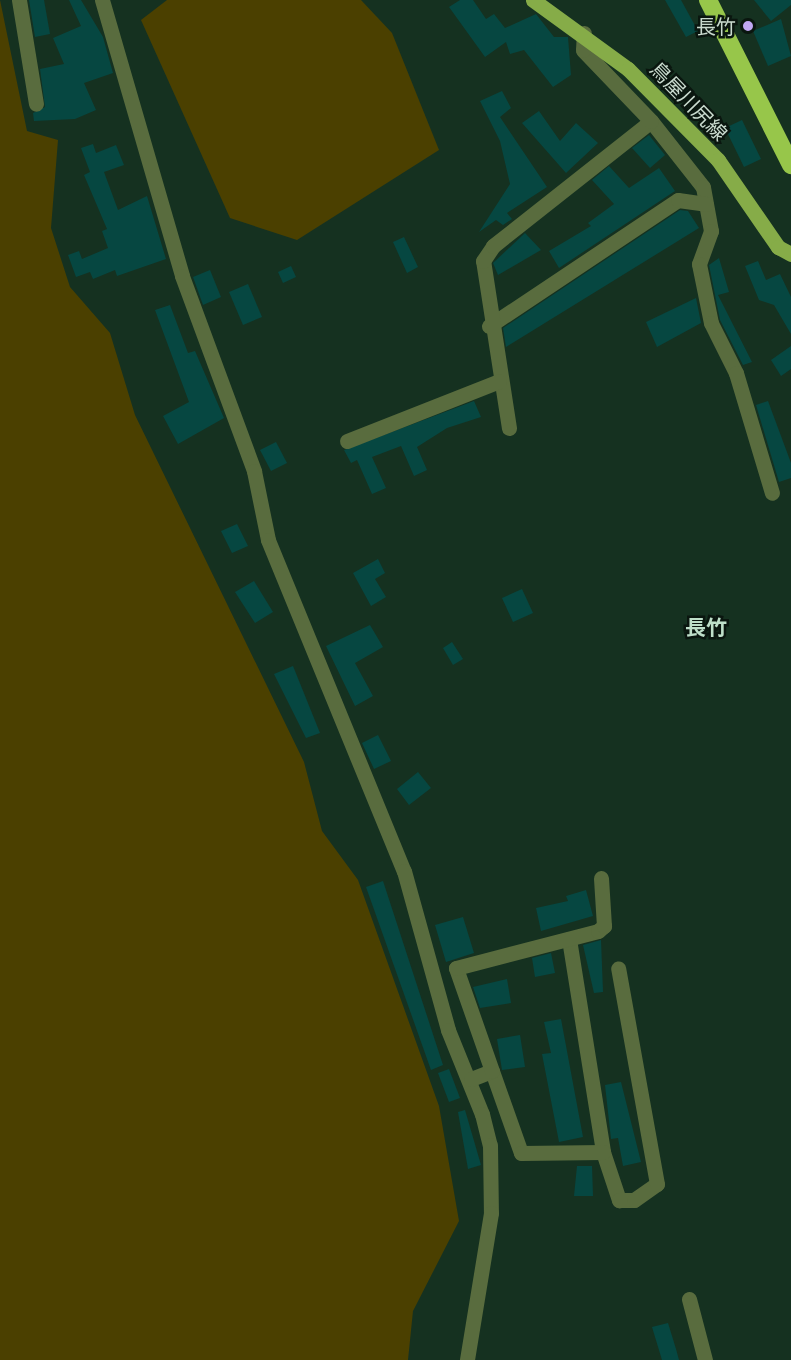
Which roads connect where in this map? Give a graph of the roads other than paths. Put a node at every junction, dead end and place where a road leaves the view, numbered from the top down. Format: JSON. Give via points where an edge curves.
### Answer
{"nodes":[{"id":1,"x":19,"y":0,"type":"edge"},
{"id":2,"x":102,"y":0,"type":"edge"},
{"id":3,"x":533,"y":0,"type":"edge"},
{"id":4,"x":708,"y":0,"type":"edge"},
{"id":5,"x":584,"y":33,"type":"junction"},
{"id":6,"x":36,"y":104,"type":"dead end"},
{"id":7,"x":651,"y":121,"type":"junction"},
{"id":8,"x":791,"y":165,"type":"edge"},
{"id":9,"x":706,"y":204,"type":"junction"},
{"id":10,"x":791,"y":254,"type":"edge"},
{"id":11,"x":489,"y":326,"type":"junction"},
{"id":12,"x":499,"y":381,"type":"junction"},
{"id":13,"x":509,"y":428,"type":"dead end"},
{"id":14,"x":347,"y":441,"type":"dead end"},
{"id":15,"x":772,"y":493,"type":"dead end"},
{"id":16,"x":601,"y":878,"type":"dead end"},
{"id":17,"x":569,"y":939,"type":"junction"},
{"id":18,"x":618,"y":968,"type":"dead end"},
{"id":19,"x":492,"y":1071,"type":"junction"},
{"id":20,"x":471,"y":1079,"type":"junction"},
{"id":21,"x":603,"y":1152,"type":"junction"},
{"id":22,"x":689,"y":1299,"type":"dead end"},
{"id":23,"x":467,"y":1360,"type":"edge"},
{"id":24,"x":705,"y":1360,"type":"edge"}],
"edges":[{"from":1,"to":6,"type":"street"},
{"from":2,"to":20,"type":"street","via":[[182,276],[254,471],[281,580],[404,871],[448,1030]]},
{"from":3,"to":5,"type":"main road","name":"鳥屋川尻線"},
{"from":4,"to":8,"type":"highway"},
{"from":5,"to":7,"type":"street","via":[[583,50]]},
{"from":5,"to":10,"type":"main road","name":"鳥屋川尻線","via":[[707,149],[778,247]]},
{"from":7,"to":9,"type":"street","via":[[703,187]]},
{"from":7,"to":11,"type":"street","via":[[493,246],[483,261]]},
{"from":9,"to":11,"type":"street","via":[[678,200]]},
{"from":9,"to":15,"type":"street","via":[[711,231],[699,264],[711,323],[735,373]]},
{"from":11,"to":12,"type":"street"},
{"from":12,"to":13,"type":"street"},
{"from":12,"to":14,"type":"street"},
{"from":16,"to":17,"type":"street","via":[[604,926]]},
{"from":17,"to":19,"type":"street","via":[[456,968]]},
{"from":17,"to":21,"type":"street"},
{"from":18,"to":21,"type":"street","via":[[628,1048],[657,1184],[633,1200],[619,1200]]},
{"from":19,"to":20,"type":"street"},
{"from":19,"to":21,"type":"street","via":[[521,1153]]},
{"from":20,"to":23,"type":"street","via":[[490,1145],[492,1179]]},
{"from":22,"to":24,"type":"street"}]}
